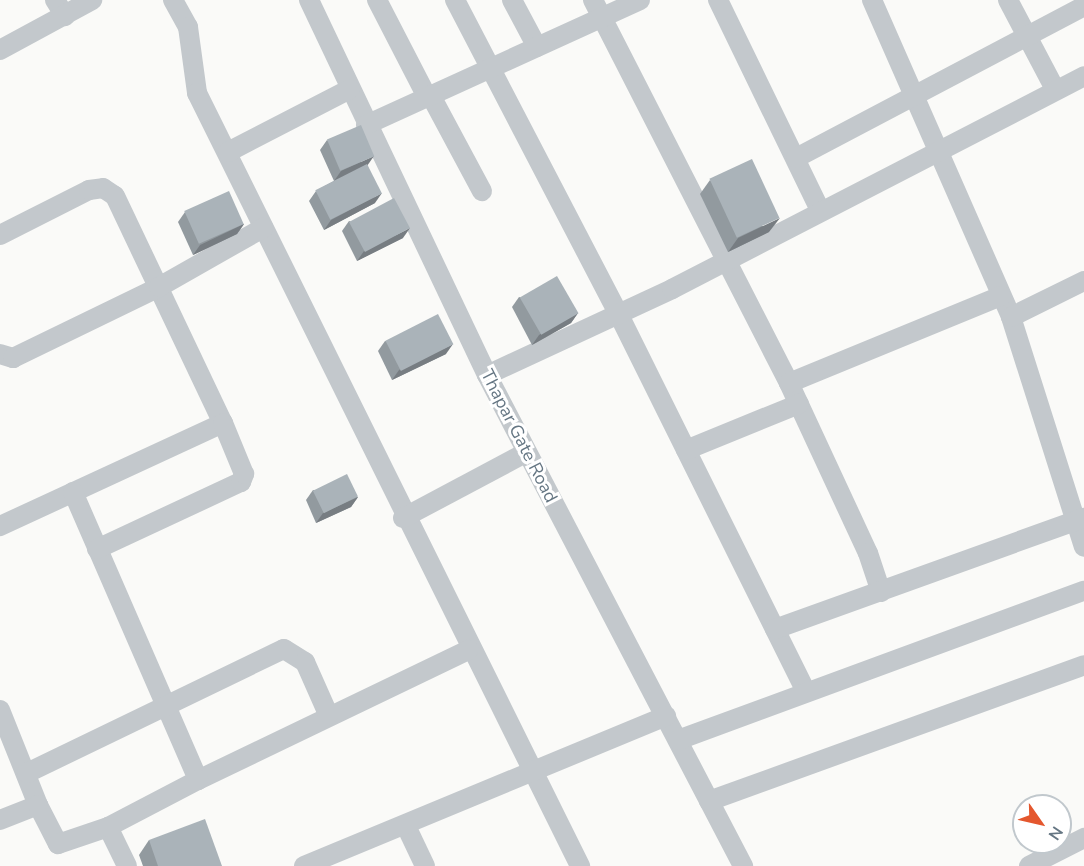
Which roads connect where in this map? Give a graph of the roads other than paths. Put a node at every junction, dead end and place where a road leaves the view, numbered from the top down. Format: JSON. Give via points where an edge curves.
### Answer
{"nodes":[{"id":1,"x":92,"y":0,"type":"edge"},
{"id":2,"x":172,"y":0,"type":"edge"},
{"id":3,"x":309,"y":0,"type":"edge"},
{"id":4,"x":377,"y":0,"type":"edge"},
{"id":5,"x":455,"y":0,"type":"edge"},
{"id":6,"x":512,"y":0,"type":"edge"},
{"id":7,"x":640,"y":0,"type":"edge"},
{"id":8,"x":718,"y":0,"type":"edge"},
{"id":9,"x":872,"y":0,"type":"edge"},
{"id":10,"x":1008,"y":0,"type":"edge"},
{"id":11,"x":1084,"y":6,"type":"edge"},
{"id":12,"x":60,"y":8,"type":"edge"},
{"id":13,"x":597,"y":8,"type":"edge"},
{"id":14,"x":1028,"y":37,"type":"junction"},
{"id":15,"x":537,"y":48,"type":"junction"},
{"id":16,"x":0,"y":50,"type":"edge"},
{"id":17,"x":491,"y":71,"type":"junction"},
{"id":18,"x":1084,"y":75,"type":"edge"},
{"id":19,"x":350,"y":89,"type":"junction"},
{"id":20,"x":1055,"y":89,"type":"junction"},
{"id":21,"x":429,"y":96,"type":"junction"},
{"id":22,"x":917,"y":96,"type":"junction"},
{"id":23,"x":366,"y":125,"type":"junction"},
{"id":24,"x":228,"y":152,"type":"junction"},
{"id":25,"x":941,"y":153,"type":"junction"},
{"id":26,"x":796,"y":158,"type":"junction"},
{"id":27,"x":482,"y":191,"type":"dead end"},
{"id":28,"x":820,"y":210,"type":"junction"},
{"id":29,"x":263,"y":228,"type":"junction"},
{"id":30,"x":0,"y":235,"type":"edge"},
{"id":31,"x":729,"y":260,"type":"junction"},
{"id":32,"x":1084,"y":281,"type":"edge"},
{"id":33,"x":159,"y":287,"type":"junction"},
{"id":34,"x":1001,"y":296,"type":"junction"},
{"id":35,"x":620,"y":315,"type":"junction"},
{"id":36,"x":1011,"y":317,"type":"junction"},
{"id":37,"x":0,"y":354,"type":"edge"},
{"id":38,"x":487,"y":375,"type":"junction"},
{"id":39,"x":789,"y":383,"type":"junction"},
{"id":40,"x":799,"y":404,"type":"junction"},
{"id":41,"x":223,"y":423,"type":"junction"},
{"id":42,"x":686,"y":450,"type":"junction"},
{"id":43,"x":527,"y":452,"type":"junction"},
{"id":44,"x":73,"y":492,"type":"junction"},
{"id":45,"x":403,"y":518,"type":"junction"},
{"id":46,"x":1079,"y":520,"type":"edge"},
{"id":47,"x":0,"y":526,"type":"edge"},
{"id":48,"x":1084,"y":547,"type":"edge"},
{"id":49,"x":97,"y":549,"type":"junction"},
{"id":50,"x":1084,"y":591,"type":"edge"},
{"id":51,"x":881,"y":592,"type":"junction"},
{"id":52,"x":775,"y":629,"type":"junction"},
{"id":53,"x":468,"y":650,"type":"junction"},
{"id":54,"x":1084,"y":665,"type":"edge"},
{"id":55,"x":806,"y":692,"type":"junction"},
{"id":56,"x":167,"y":708,"type":"junction"},
{"id":57,"x":0,"y":710,"type":"edge"},
{"id":58,"x":328,"y":714,"type":"junction"},
{"id":59,"x":666,"y":716,"type":"junction"},
{"id":60,"x":678,"y":740,"type":"junction"},
{"id":61,"x":27,"y":773,"type":"junction"},
{"id":62,"x":534,"y":774,"type":"junction"},
{"id":63,"x":198,"y":780,"type":"junction"},
{"id":64,"x":710,"y":801,"type":"junction"},
{"id":65,"x":38,"y":805,"type":"junction"},
{"id":66,"x":0,"y":820,"type":"edge"},
{"id":67,"x":406,"y":826,"type":"junction"},
{"id":68,"x":108,"y":827,"type":"junction"},
{"id":69,"x":1084,"y":838,"type":"edge"},
{"id":70,"x":128,"y":866,"type":"edge"},
{"id":71,"x":304,"y":866,"type":"edge"},
{"id":72,"x":425,"y":866,"type":"edge"},
{"id":73,"x":580,"y":866,"type":"edge"},
{"id":74,"x":743,"y":866,"type":"edge"},
{"id":75,"x":1029,"y":866,"type":"edge"}],
"edges":[{"from":1,"to":12,"type":"street"},
{"from":2,"to":24,"type":"street","via":[[190,35],[192,80]]},
{"from":3,"to":19,"type":"street","name":"Thapar Gate Road"},
{"from":4,"to":21,"type":"street"},
{"from":5,"to":17,"type":"street"},
{"from":6,"to":15,"type":"street"},
{"from":7,"to":13,"type":"street"},
{"from":8,"to":26,"type":"street"},
{"from":9,"to":22,"type":"street"},
{"from":10,"to":14,"type":"street"},
{"from":11,"to":14,"type":"street"},
{"from":12,"to":16,"type":"street"},
{"from":13,"to":15,"type":"street"},
{"from":13,"to":31,"type":"street"},
{"from":14,"to":20,"type":"street"},
{"from":14,"to":22,"type":"street"},
{"from":15,"to":17,"type":"street"},
{"from":17,"to":21,"type":"street"},
{"from":17,"to":35,"type":"street"},
{"from":18,"to":20,"type":"street"},
{"from":19,"to":23,"type":"street","name":"Thapar Gate Road"},
{"from":19,"to":24,"type":"street"},
{"from":20,"to":25,"type":"street"},
{"from":21,"to":23,"type":"street"},
{"from":21,"to":27,"type":"street"},
{"from":22,"to":25,"type":"street"},
{"from":22,"to":26,"type":"street"},
{"from":23,"to":38,"type":"street","name":"Thapar Gate Road"},
{"from":24,"to":29,"type":"street"},
{"from":25,"to":28,"type":"street"},
{"from":25,"to":34,"type":"street"},
{"from":26,"to":28,"type":"street"},
{"from":28,"to":31,"type":"street"},
{"from":29,"to":33,"type":"street"},
{"from":29,"to":45,"type":"street"},
{"from":30,"to":33,"type":"street","via":[[103,188],[115,196]]},
{"from":31,"to":35,"type":"street"},
{"from":31,"to":39,"type":"street"},
{"from":32,"to":36,"type":"street"},
{"from":33,"to":37,"type":"street","via":[[13,358]]},
{"from":33,"to":41,"type":"street"},
{"from":34,"to":36,"type":"street"},
{"from":34,"to":39,"type":"street"},
{"from":35,"to":38,"type":"street"},
{"from":35,"to":42,"type":"street"},
{"from":36,"to":46,"type":"street"},
{"from":38,"to":43,"type":"street","name":"Thapar Gate Road"},
{"from":39,"to":40,"type":"street"},
{"from":40,"to":42,"type":"street"},
{"from":40,"to":51,"type":"street"},
{"from":41,"to":44,"type":"street"},
{"from":41,"to":49,"type":"street","via":[[244,474],[241,482]]},
{"from":42,"to":52,"type":"street"},
{"from":43,"to":45,"type":"street"},
{"from":43,"to":59,"type":"street","name":"Thapar Gate Road"},
{"from":44,"to":47,"type":"street"},
{"from":44,"to":49,"type":"street"},
{"from":45,"to":53,"type":"street"},
{"from":46,"to":48,"type":"street"},
{"from":46,"to":51,"type":"street"},
{"from":49,"to":56,"type":"street"},
{"from":50,"to":55,"type":"street"},
{"from":51,"to":52,"type":"street"},
{"from":52,"to":55,"type":"street"},
{"from":53,"to":58,"type":"street"},
{"from":53,"to":62,"type":"street"},
{"from":54,"to":64,"type":"street"},
{"from":55,"to":60,"type":"street"},
{"from":56,"to":58,"type":"street","via":[[284,649],[305,662]]},
{"from":56,"to":61,"type":"street"},
{"from":56,"to":63,"type":"street"},
{"from":57,"to":61,"type":"street"},
{"from":58,"to":63,"type":"street"},
{"from":59,"to":60,"type":"street","name":"Thapar Gate Road"},
{"from":59,"to":62,"type":"street"},
{"from":60,"to":64,"type":"street","name":"Thapar Gate Road"},
{"from":61,"to":65,"type":"street"},
{"from":62,"to":67,"type":"street"},
{"from":62,"to":73,"type":"street"},
{"from":63,"to":68,"type":"street"},
{"from":64,"to":74,"type":"street","name":"Thapar Gate Road"},
{"from":65,"to":66,"type":"street"},
{"from":65,"to":68,"type":"street","via":[[58,844],[66,846]]},
{"from":67,"to":71,"type":"street"},
{"from":67,"to":72,"type":"street"},
{"from":68,"to":70,"type":"street"},
{"from":69,"to":75,"type":"street"}]}
